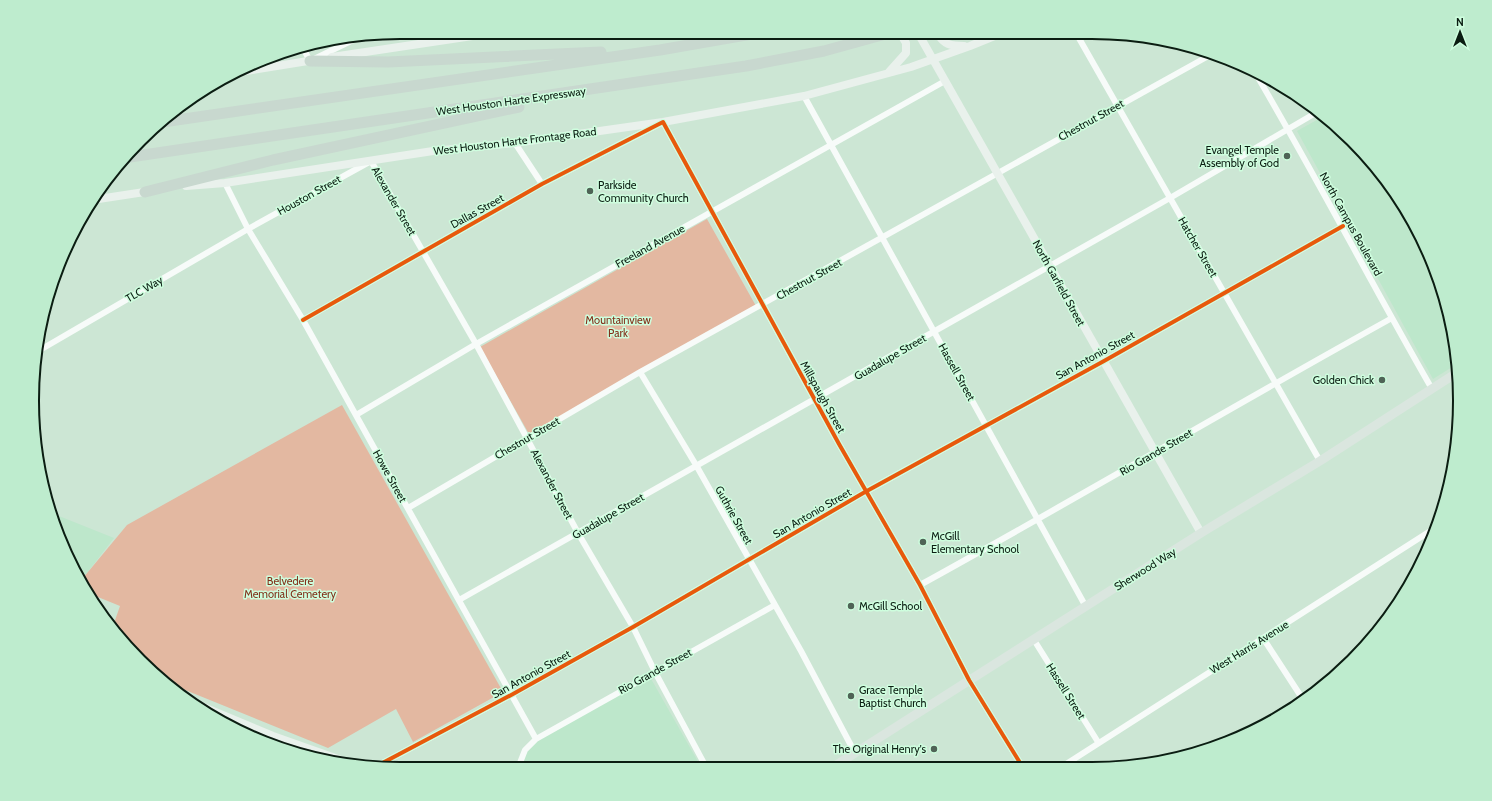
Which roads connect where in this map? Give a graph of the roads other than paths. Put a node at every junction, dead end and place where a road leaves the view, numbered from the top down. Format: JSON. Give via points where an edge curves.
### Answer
{"nodes":[{"id":1,"x":431,"y":39,"type":"edge"},
{"id":2,"x":724,"y":39,"type":"edge"},
{"id":3,"x":866,"y":39,"type":"edge"},
{"id":4,"x":904,"y":39,"type":"edge"},
{"id":5,"x":921,"y":39,"type":"edge"},
{"id":6,"x":941,"y":39,"type":"edge"},
{"id":7,"x":987,"y":39,"type":"edge"},
{"id":8,"x":1079,"y":39,"type":"edge"},
{"id":9,"x":347,"y":43,"type":"edge"},
{"id":10,"x":970,"y":46,"type":"junction"},
{"id":11,"x":660,"y":50,"type":"junction"},
{"id":12,"x":305,"y":52,"type":"edge"},
{"id":13,"x":1206,"y":57,"type":"edge"},
{"id":14,"x":933,"y":59,"type":"junction"},
{"id":15,"x":310,"y":61,"type":"junction"},
{"id":16,"x":256,"y":69,"type":"edge"},
{"id":17,"x":889,"y":73,"type":"junction"},
{"id":18,"x":945,"y":81,"type":"junction"},
{"id":19,"x":1260,"y":81,"type":"edge"},
{"id":20,"x":644,"y":82,"type":"junction"},
{"id":21,"x":804,"y":96,"type":"junction"},
{"id":22,"x":1118,"y":106,"type":"junction"},
{"id":23,"x":1313,"y":115,"type":"edge"},
{"id":24,"x":172,"y":121,"type":"edge"},
{"id":25,"x":662,"y":122,"type":"junction"},
{"id":26,"x":1288,"y":128,"type":"junction"},
{"id":27,"x":515,"y":143,"type":"junction"},
{"id":28,"x":830,"y":145,"type":"junction"},
{"id":29,"x":134,"y":156,"type":"edge"},
{"id":30,"x":371,"y":161,"type":"junction"},
{"id":31,"x":998,"y":174,"type":"junction"},
{"id":32,"x":225,"y":183,"type":"junction"},
{"id":33,"x":542,"y":184,"type":"junction"},
{"id":34,"x":146,"y":192,"type":"junction"},
{"id":35,"x":1170,"y":198,"type":"junction"},
{"id":36,"x":101,"y":199,"type":"edge"},
{"id":37,"x":711,"y":212,"type":"junction"},
{"id":38,"x":1343,"y":226,"type":"junction"},
{"id":39,"x":248,"y":229,"type":"junction"},
{"id":40,"x":883,"y":238,"type":"junction"},
{"id":41,"x":423,"y":251,"type":"junction"},
{"id":42,"x":1050,"y":265,"type":"junction"},
{"id":43,"x":1224,"y":293,"type":"junction"},
{"id":44,"x":762,"y":306,"type":"junction"},
{"id":45,"x":1392,"y":318,"type":"junction"},
{"id":46,"x":303,"y":320,"type":"junction"},
{"id":47,"x":935,"y":331,"type":"junction"},
{"id":48,"x":476,"y":344,"type":"junction"},
{"id":49,"x":43,"y":348,"type":"edge"},
{"id":50,"x":1104,"y":361,"type":"junction"},
{"id":51,"x":640,"y":372,"type":"junction"},
{"id":52,"x":1452,"y":376,"type":"edge"},
{"id":53,"x":1275,"y":382,"type":"junction"},
{"id":54,"x":1432,"y":389,"type":"junction"},
{"id":55,"x":814,"y":400,"type":"junction"},
{"id":56,"x":356,"y":415,"type":"junction"},
{"id":57,"x":987,"y":425,"type":"junction"},
{"id":58,"x":527,"y":438,"type":"junction"},
{"id":59,"x":1155,"y":453,"type":"junction"},
{"id":60,"x":1320,"y":461,"type":"junction"},
{"id":61,"x":696,"y":465,"type":"junction"},
{"id":62,"x":865,"y":492,"type":"junction"},
{"id":63,"x":408,"y":508,"type":"junction"},
{"id":64,"x":1038,"y":520,"type":"junction"},
{"id":65,"x":1201,"y":533,"type":"junction"},
{"id":66,"x":1428,"y":533,"type":"edge"},
{"id":67,"x":578,"y":534,"type":"junction"},
{"id":68,"x":748,"y":560,"type":"junction"},
{"id":69,"x":920,"y":585,"type":"junction"},
{"id":70,"x":459,"y":600,"type":"junction"},
{"id":71,"x":775,"y":605,"type":"junction"},
{"id":72,"x":1086,"y":607,"type":"junction"},
{"id":73,"x":633,"y":627,"type":"junction"},
{"id":74,"x":1263,"y":638,"type":"junction"},
{"id":75,"x":1034,"y":640,"type":"junction"},
{"id":76,"x":655,"y":672,"type":"junction"},
{"id":77,"x":969,"y":680,"type":"junction"},
{"id":78,"x":513,"y":694,"type":"junction"},
{"id":79,"x":1300,"y":695,"type":"edge"},
{"id":80,"x":536,"y":739,"type":"junction"},
{"id":81,"x":1098,"y":742,"type":"junction"},
{"id":82,"x":855,"y":753,"type":"junction"},
{"id":83,"x":386,"y":761,"type":"edge"},
{"id":84,"x":520,"y":762,"type":"edge"},
{"id":85,"x":703,"y":762,"type":"edge"},
{"id":86,"x":841,"y":762,"type":"edge"},
{"id":87,"x":1020,"y":762,"type":"edge"},
{"id":88,"x":1069,"y":762,"type":"edge"}],
"edges":[{"from":1,"to":15,"type":"main road"},
{"from":2,"to":11,"type":"highway"},
{"from":3,"to":20,"type":"highway","name":"West Houston Harte Expressway","via":[[824,51]]},
{"from":4,"to":17,"type":"main road","via":[[906,53]]},
{"from":5,"to":14,"type":"main road","name":"North Garfield Street"},
{"from":6,"to":10,"type":"main road","via":[[948,45]]},
{"from":7,"to":10,"type":"main road"},
{"from":8,"to":22,"type":"street","name":"Hatcher Street"},
{"from":9,"to":15,"type":"street"},
{"from":10,"to":14,"type":"main road"},
{"from":11,"to":15,"type":"highway","via":[[388,62]]},
{"from":11,"to":24,"type":"highway"},
{"from":12,"to":15,"type":"street"},
{"from":13,"to":22,"type":"street","name":"Chestnut Street"},
{"from":14,"to":17,"type":"main road","name":"West Houston Harte Frontage Road"},
{"from":14,"to":18,"type":"main road","name":"North Garfield Street"},
{"from":15,"to":16,"type":"main road"},
{"from":17,"to":21,"type":"main road","name":"West Houston Harte Frontage Road"},
{"from":18,"to":28,"type":"street","name":"Freeland Avenue"},
{"from":18,"to":31,"type":"main road","name":"North Garfield Street"},
{"from":19,"to":26,"type":"street","name":"North Campus Boulevard"},
{"from":20,"to":29,"type":"highway","name":"West Houston Harte Expressway"},
{"from":20,"to":34,"type":"highway","via":[[454,120],[273,160]]},
{"from":21,"to":25,"type":"main road","name":"West Houston Harte Frontage Road"},
{"from":21,"to":28,"type":"street","name":"Hassell Street"},
{"from":22,"to":31,"type":"street","name":"Chestnut Street"},
{"from":22,"to":35,"type":"street","name":"Hatcher Street"},
{"from":23,"to":26,"type":"street","name":"Guadalupe Street"},
{"from":25,"to":27,"type":"main road","name":"West Houston Harte Frontage Road"},
{"from":25,"to":33,"type":"street","name":"Dallas Street"},
{"from":25,"to":37,"type":"street","name":"Millspaugh Street"},
{"from":26,"to":35,"type":"street","name":"Guadalupe Street"},
{"from":26,"to":38,"type":"street","name":"North Campus Boulevard"},
{"from":27,"to":30,"type":"main road","name":"West Houston Harte Frontage Road","via":[[433,151]]},
{"from":27,"to":33,"type":"street"},
{"from":28,"to":37,"type":"street","name":"Freeland Avenue"},
{"from":28,"to":40,"type":"street","name":"Hassell Street"},
{"from":30,"to":32,"type":"main road","name":"West Houston Harte Frontage Road"},
{"from":30,"to":39,"type":"street","name":"Houston Street"},
{"from":30,"to":41,"type":"street","name":"Alexander Street"},
{"from":31,"to":40,"type":"street","name":"Chestnut Street"},
{"from":31,"to":42,"type":"main road","name":"North Garfield Street"},
{"from":32,"to":34,"type":"main road","name":"West Houston Harte Frontage Road"},
{"from":32,"to":39,"type":"street","name":"Howe Street"},
{"from":33,"to":41,"type":"street","name":"Dallas Street"},
{"from":34,"to":36,"type":"main road","name":"West Houston Harte Frontage Road"},
{"from":35,"to":42,"type":"street","name":"Guadalupe Street"},
{"from":35,"to":43,"type":"street","name":"Hatcher Street"},
{"from":37,"to":44,"type":"street","name":"Millspaugh Street"},
{"from":37,"to":48,"type":"street","name":"Freeland Avenue"},
{"from":38,"to":43,"type":"street","name":"San Antonio Street"},
{"from":38,"to":45,"type":"street","name":"North Campus Boulevard"},
{"from":39,"to":46,"type":"street","name":"Howe Street"},
{"from":39,"to":49,"type":"street","name":"TLC Way"},
{"from":40,"to":44,"type":"street","name":"Chestnut Street"},
{"from":40,"to":47,"type":"street","name":"Hassell Street"},
{"from":41,"to":46,"type":"street","name":"Dallas Street"},
{"from":41,"to":48,"type":"street","name":"Alexander Street"},
{"from":42,"to":47,"type":"street","name":"Guadalupe Street"},
{"from":42,"to":50,"type":"main road","name":"North Garfield Street"},
{"from":43,"to":50,"type":"street","name":"San Antonio Street"},
{"from":43,"to":53,"type":"street","name":"Hatcher Street"},
{"from":44,"to":51,"type":"street","name":"Chestnut Street"},
{"from":44,"to":55,"type":"street","name":"Millspaugh Street"},
{"from":45,"to":53,"type":"street","name":"Rio Grande Street"},
{"from":45,"to":54,"type":"street","name":"North Campus Boulevard"},
{"from":46,"to":56,"type":"street","name":"Howe Street"},
{"from":47,"to":55,"type":"street","name":"Guadalupe Street"},
{"from":47,"to":57,"type":"street","name":"Hassell Street"},
{"from":48,"to":56,"type":"street","name":"Freeland Avenue"},
{"from":48,"to":58,"type":"street","name":"Alexander Street"},
{"from":50,"to":57,"type":"street","name":"San Antonio Street"},
{"from":50,"to":59,"type":"main road","name":"North Garfield Street"},
{"from":51,"to":58,"type":"street","name":"Chestnut Street"},
{"from":51,"to":61,"type":"street","name":"Guthrie Street"},
{"from":52,"to":54,"type":"main road","name":"Sherwood Way"},
{"from":53,"to":59,"type":"street","name":"Rio Grande Street"},
{"from":53,"to":60,"type":"street","name":"Hatcher Street"},
{"from":54,"to":60,"type":"main road","name":"Sherwood Way"},
{"from":55,"to":61,"type":"street","name":"Guadalupe Street"},
{"from":55,"to":62,"type":"street","name":"Millspaugh Street"},
{"from":56,"to":63,"type":"street","name":"Howe Street"},
{"from":57,"to":62,"type":"street","name":"San Antonio Street"},
{"from":57,"to":64,"type":"street","name":"Hassell Street"},
{"from":58,"to":63,"type":"street","name":"Chestnut Street"},
{"from":58,"to":67,"type":"street","name":"Alexander Street"},
{"from":59,"to":64,"type":"street","name":"Rio Grande Street"},
{"from":59,"to":65,"type":"main road","name":"North Garfield Street"},
{"from":60,"to":65,"type":"main road","name":"Sherwood Way"},
{"from":61,"to":67,"type":"street","name":"Guadalupe Street"},
{"from":61,"to":68,"type":"street","name":"Guthrie Street"},
{"from":62,"to":68,"type":"street","name":"San Antonio Street"},
{"from":62,"to":69,"type":"street","name":"Millspaugh Street"},
{"from":63,"to":70,"type":"street","name":"Howe Street"},
{"from":64,"to":69,"type":"street","name":"Rio Grande Street"},
{"from":64,"to":72,"type":"street","name":"Hassell Street"},
{"from":65,"to":72,"type":"main road","name":"Sherwood Way"},
{"from":66,"to":74,"type":"street","name":"West Harris Avenue"},
{"from":67,"to":70,"type":"street","name":"Guadalupe Street"},
{"from":67,"to":73,"type":"street","name":"Alexander Street"},
{"from":68,"to":71,"type":"street","name":"Guthrie Street"},
{"from":68,"to":73,"type":"street","name":"San Antonio Street"},
{"from":69,"to":77,"type":"street","name":"Millspaugh Street"},
{"from":70,"to":78,"type":"street","name":"Howe Street"},
{"from":71,"to":76,"type":"street","name":"Rio Grande Street"},
{"from":71,"to":82,"type":"street","name":"Guthrie Street"},
{"from":72,"to":75,"type":"main road","name":"Sherwood Way"},
{"from":73,"to":76,"type":"street","name":"Alexander Street"},
{"from":73,"to":78,"type":"street","name":"San Antonio Street"},
{"from":74,"to":79,"type":"street"},
{"from":74,"to":81,"type":"street","name":"West Harris Avenue"},
{"from":75,"to":77,"type":"main road","name":"Sherwood Way"},
{"from":75,"to":81,"type":"street","name":"Hassell Street"},
{"from":76,"to":80,"type":"street","name":"Rio Grande Street"},
{"from":76,"to":85,"type":"street","name":"Alexander Street"},
{"from":77,"to":82,"type":"main road","name":"Sherwood Way"},
{"from":77,"to":87,"type":"street","name":"Millspaugh Street"},
{"from":78,"to":80,"type":"street","name":"Howe Street"},
{"from":78,"to":83,"type":"street","name":"San Antonio Street"},
{"from":80,"to":84,"type":"street","via":[[525,750]]},
{"from":81,"to":88,"type":"street","name":"West Harris Avenue"},
{"from":82,"to":86,"type":"main road","name":"Sherwood Way"}]}
